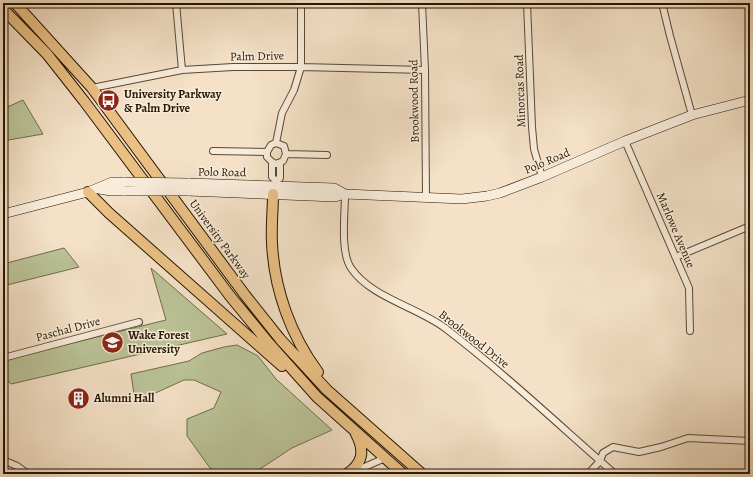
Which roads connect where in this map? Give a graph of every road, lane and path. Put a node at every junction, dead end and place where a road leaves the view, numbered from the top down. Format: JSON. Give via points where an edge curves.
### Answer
{"nodes":[{"id":1,"x":14,"y":3,"type":"edge"},
{"id":2,"x":176,"y":3,"type":"edge"},
{"id":3,"x":301,"y":3,"type":"edge"},
{"id":4,"x":422,"y":3,"type":"edge"},
{"id":5,"x":527,"y":3,"type":"edge"},
{"id":6,"x":662,"y":3,"type":"edge"},
{"id":7,"x":3,"y":9,"type":"edge"},
{"id":8,"x":301,"y":67,"type":"junction"},
{"id":9,"x":182,"y":70,"type":"junction"},
{"id":10,"x":425,"y":70,"type":"junction"},
{"id":11,"x":92,"y":88,"type":"junction"},
{"id":12,"x":750,"y":100,"type":"edge"},
{"id":13,"x":692,"y":115,"type":"junction"},
{"id":14,"x":625,"y":141,"type":"junction"},
{"id":15,"x":276,"y":143,"type":"junction"},
{"id":16,"x":213,"y":151,"type":"dead end"},
{"id":17,"x":267,"y":152,"type":"junction"},
{"id":18,"x":286,"y":154,"type":"junction"},
{"id":19,"x":328,"y":155,"type":"dead end"},
{"id":20,"x":272,"y":162,"type":"junction"},
{"id":21,"x":280,"y":163,"type":"junction"},
{"id":22,"x":542,"y":177,"type":"junction"},
{"id":23,"x":188,"y":187,"type":"junction"},
{"id":24,"x":275,"y":187,"type":"junction"},
{"id":25,"x":88,"y":192,"type":"junction"},
{"id":26,"x":345,"y":194,"type":"junction"},
{"id":27,"x":426,"y":198,"type":"junction"},
{"id":28,"x":3,"y":214,"type":"edge"},
{"id":29,"x":750,"y":226,"type":"edge"},
{"id":30,"x":676,"y":257,"type":"junction"},
{"id":31,"x":140,"y":322,"type":"dead end"},
{"id":32,"x":690,"y":332,"type":"dead end"},
{"id":33,"x":3,"y":358,"type":"edge"},
{"id":34,"x":317,"y":397,"type":"junction"},
{"id":35,"x":349,"y":409,"type":"junction"},
{"id":36,"x":355,"y":432,"type":"junction"},
{"id":37,"x":750,"y":440,"type":"edge"},
{"id":38,"x":385,"y":458,"type":"junction"},
{"id":39,"x":3,"y":460,"type":"edge"},
{"id":40,"x":600,"y":460,"type":"junction"},
{"id":41,"x":28,"y":474,"type":"edge"},
{"id":42,"x":348,"y":474,"type":"edge"},
{"id":43,"x":402,"y":474,"type":"edge"},
{"id":44,"x":422,"y":474,"type":"edge"},
{"id":45,"x":588,"y":474,"type":"edge"},
{"id":46,"x":615,"y":474,"type":"edge"}],
"edges":[{"from":1,"to":11,"type":"main road","name":"University Parkway"},
{"from":2,"to":9,"type":"street"},
{"from":3,"to":8,"type":"street"},
{"from":4,"to":10,"type":"street","name":"Brookwood Road"},
{"from":5,"to":22,"type":"street","name":"Minorcas Road","via":[[532,128],[534,150]]},
{"from":6,"to":13,"type":"street"},
{"from":7,"to":34,"type":"main road","via":[[47,54],[230,296]]},
{"from":8,"to":9,"type":"street","name":"Palm Drive"},
{"from":8,"to":10,"type":"street","name":"Palm Drive"},
{"from":8,"to":15,"type":"street","via":[[294,90],[282,113]]},
{"from":9,"to":11,"type":"street","name":"Palm Drive"},
{"from":10,"to":27,"type":"street","name":"Brookwood Road"},
{"from":11,"to":35,"type":"main road","name":"University Parkway","via":[[244,295],[280,339],[327,390]]},
{"from":12,"to":13,"type":"main road","name":"Polo Road"},
{"from":13,"to":14,"type":"main road","name":"Polo Road"},
{"from":14,"to":22,"type":"main road","name":"Polo Road"},
{"from":14,"to":30,"type":"street","name":"Marlowe Avenue"},
{"from":15,"to":17,"type":"street","via":[[271,145]]},
{"from":15,"to":18,"type":"street","via":[[284,146]]},
{"from":16,"to":17,"type":"street"},
{"from":17,"to":20,"type":"street","via":[[267,157]]},
{"from":18,"to":19,"type":"street"},
{"from":18,"to":21,"type":"street"},
{"from":20,"to":21,"type":"street"},
{"from":20,"to":24,"type":"street"},
{"from":21,"to":24,"type":"street","via":[[280,178]]},
{"from":22,"to":27,"type":"main road","name":"Polo Road","via":[[487,196],[462,199]]},
{"from":23,"to":24,"type":"main road","name":"Polo Road"},
{"from":23,"to":24,"type":"main road","name":"Polo Road"},
{"from":23,"to":25,"type":"main road","name":"Polo Road","bridge":true,"via":[[125,186],[111,191],[99,189]]},
{"from":24,"to":26,"type":"main road","name":"Polo Road","via":[[335,197]]},
{"from":24,"to":35,"type":"main road","via":[[272,242],[280,291],[287,315],[312,364]]},
{"from":25,"to":28,"type":"main road","name":"Polo Road"},
{"from":25,"to":34,"type":"main road"},
{"from":26,"to":27,"type":"main road","name":"Polo Road"},
{"from":26,"to":40,"type":"street","name":"Brookwood Drive","via":[[345,254],[358,277],[364,283],[444,327]]},
{"from":29,"to":30,"type":"street"},
{"from":30,"to":32,"type":"street","name":"Marlowe Avenue","via":[[689,288]]},
{"from":31,"to":33,"type":"street","name":"Paschal Drive"},
{"from":34,"to":36,"type":"main road"},
{"from":35,"to":44,"type":"main road","name":"University Parkway"},
{"from":36,"to":38,"type":"main road"},
{"from":36,"to":42,"type":"main road","via":[[359,439],[361,456],[359,464]]},
{"from":37,"to":40,"type":"street","via":[[688,438],[639,452],[613,447],[603,453]]},
{"from":38,"to":42,"type":"street"},
{"from":38,"to":43,"type":"main road"},
{"from":38,"to":44,"type":"main road","via":[[390,456],[414,474]]},
{"from":39,"to":41,"type":"street"},
{"from":40,"to":45,"type":"street"},
{"from":40,"to":46,"type":"street","name":"Brookwood Drive"}]}
